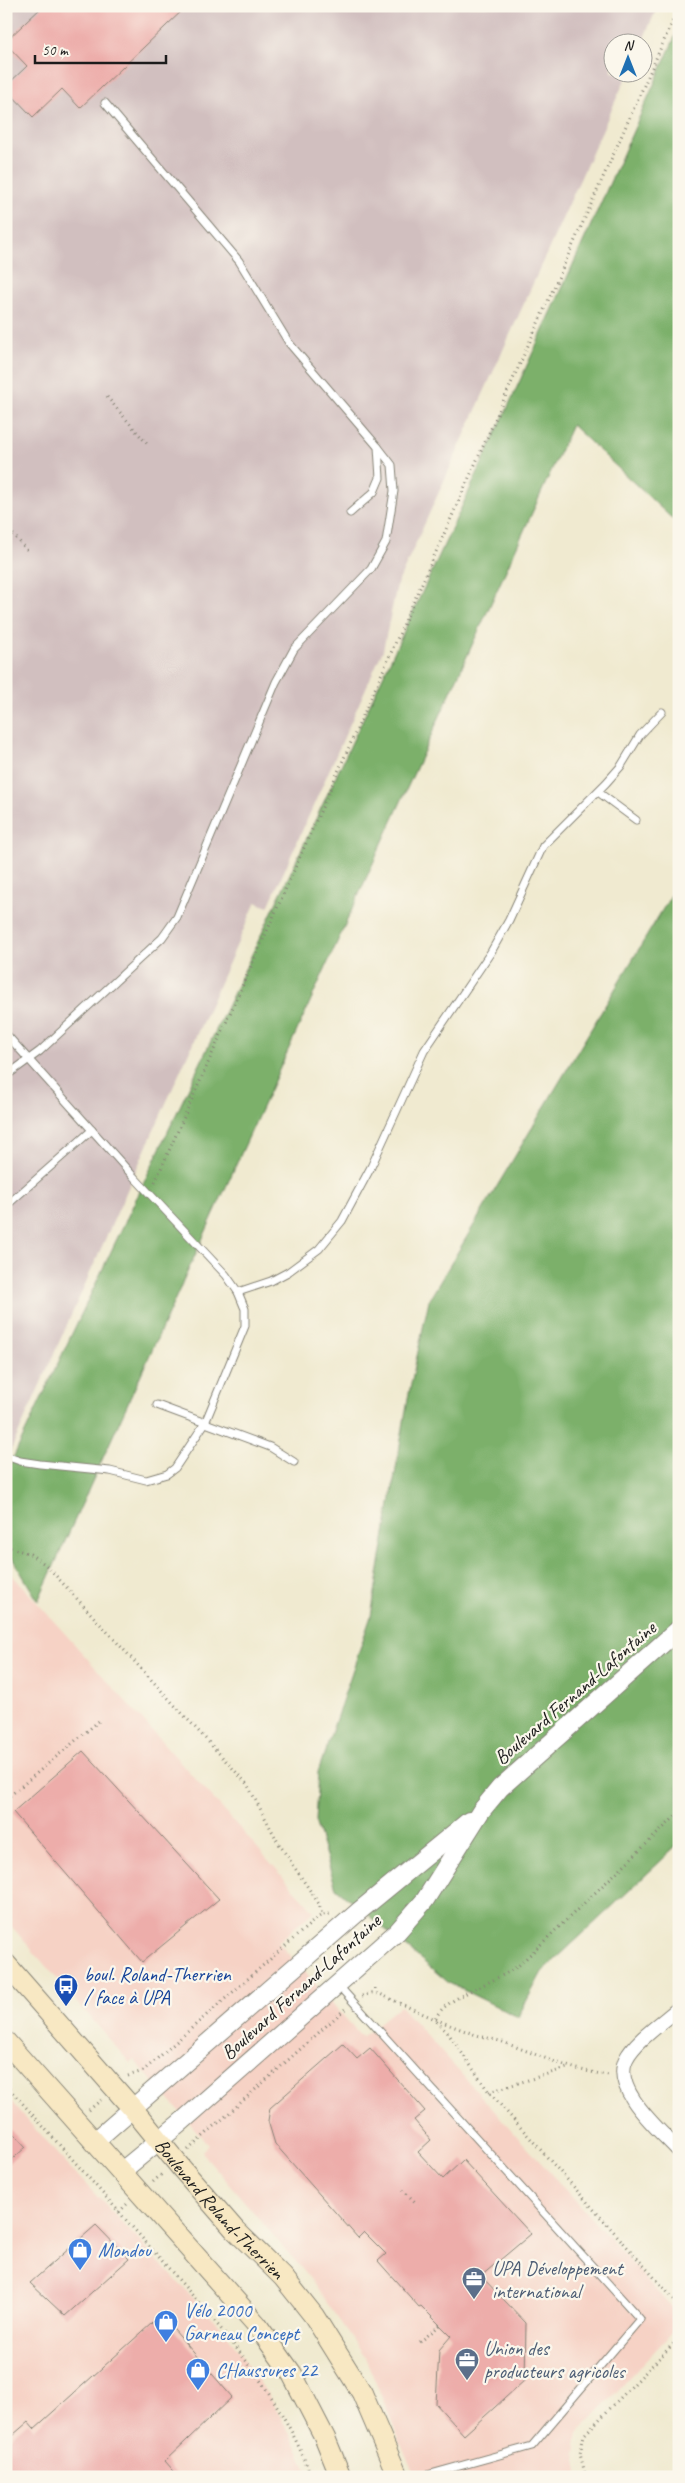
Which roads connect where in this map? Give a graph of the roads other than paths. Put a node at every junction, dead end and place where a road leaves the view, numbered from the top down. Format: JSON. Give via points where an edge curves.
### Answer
{"nodes":[{"id":1,"x":105,"y":103,"type":"dead end"},
{"id":2,"x":378,"y":447,"type":"junction"},
{"id":3,"x":350,"y":513,"type":"dead end"},
{"id":4,"x":662,"y":712,"type":"dead end"},
{"id":5,"x":598,"y":792,"type":"junction"},
{"id":6,"x":636,"y":820,"type":"dead end"},
{"id":7,"x":6,"y":1034,"type":"edge"},
{"id":8,"x":29,"y":1060,"type":"junction"},
{"id":9,"x":6,"y":1076,"type":"edge"},
{"id":10,"x":92,"y":1130,"type":"junction"},
{"id":11,"x":6,"y":1206,"type":"edge"},
{"id":12,"x":238,"y":1292,"type":"junction"},
{"id":13,"x":157,"y":1404,"type":"dead end"},
{"id":14,"x":205,"y":1423,"type":"junction"},
{"id":15,"x":6,"y":1456,"type":"edge"},
{"id":16,"x":294,"y":1462,"type":"dead end"},
{"id":17,"x":679,"y":1630,"type":"edge"},
{"id":18,"x":481,"y":1811,"type":"junction"},
{"id":19,"x":6,"y":1964,"type":"edge"},
{"id":20,"x":338,"y":1985,"type":"junction"},
{"id":21,"x":679,"y":2008,"type":"edge"},
{"id":22,"x":6,"y":2042,"type":"edge"},
{"id":23,"x":133,"y":2108,"type":"junction"},
{"id":24,"x":159,"y":2140,"type":"junction"},
{"id":25,"x":95,"y":2141,"type":"junction"},
{"id":26,"x":679,"y":2151,"type":"edge"},
{"id":27,"x":122,"y":2171,"type":"junction"},
{"id":28,"x":341,"y":2477,"type":"edge"},
{"id":29,"x":398,"y":2477,"type":"edge"},
{"id":30,"x":420,"y":2477,"type":"edge"}],
"edges":[{"from":1,"to":2,"type":"lane","via":[[239,261],[289,343]]},
{"from":2,"to":3,"type":"lane","via":[[380,478],[374,492]]},
{"from":2,"to":8,"type":"lane","via":[[392,465],[394,490],[386,542],[371,569],[294,649],[276,682],[177,917],[162,938]]},
{"from":4,"to":5,"type":"lane","via":[[640,735],[621,766]]},
{"from":5,"to":6,"type":"lane"},
{"from":5,"to":12,"type":"lane","via":[[543,846],[491,952],[424,1051],[371,1167],[342,1220],[319,1249],[288,1272]]},
{"from":7,"to":8,"type":"lane"},
{"from":8,"to":9,"type":"lane"},
{"from":8,"to":10,"type":"lane"},
{"from":10,"to":11,"type":"lane"},
{"from":10,"to":12,"type":"lane","via":[[226,1274]]},
{"from":12,"to":14,"type":"lane","via":[[245,1309],[245,1326]]},
{"from":13,"to":14,"type":"lane"},
{"from":14,"to":15,"type":"lane","via":[[175,1468],[146,1480],[110,1470],[40,1464]]},
{"from":14,"to":16,"type":"lane","via":[[270,1447]]},
{"from":17,"to":18,"type":"street","name":"Boulevard Fernand-Lafontaine","via":[[522,1767]]},
{"from":18,"to":20,"type":"street","name":"Boulevard Fernand-Lafontaine","via":[[425,1900],[397,1932]]},
{"from":18,"to":23,"type":"street","name":"Boulevard Fernand-Lafontaine","via":[[358,1912]]},
{"from":19,"to":23,"type":"main road","name":"Boulevard Roland-Therrien"},
{"from":20,"to":24,"type":"street","name":"Boulevard Fernand-Lafontaine"},
{"from":20,"to":30,"type":"lane","via":[[640,2319],[532,2446]]},
{"from":21,"to":26,"type":"street","via":[[626,2059],[623,2076],[634,2102]]},
{"from":22,"to":25,"type":"main road"},
{"from":23,"to":24,"type":"main road","name":"Boulevard Roland-Therrien"},
{"from":23,"to":25,"type":"street","name":"Boulevard Fernand-Lafontaine"},
{"from":24,"to":27,"type":"street","name":"Boulevard Fernand-Lafontaine"},
{"from":24,"to":29,"type":"main road","name":"Boulevard Roland-Therrien","via":[[235,2230],[283,2277],[314,2316],[362,2393]]},
{"from":25,"to":27,"type":"main road"},
{"from":27,"to":28,"type":"main road","via":[[267,2339],[296,2382]]}]}
